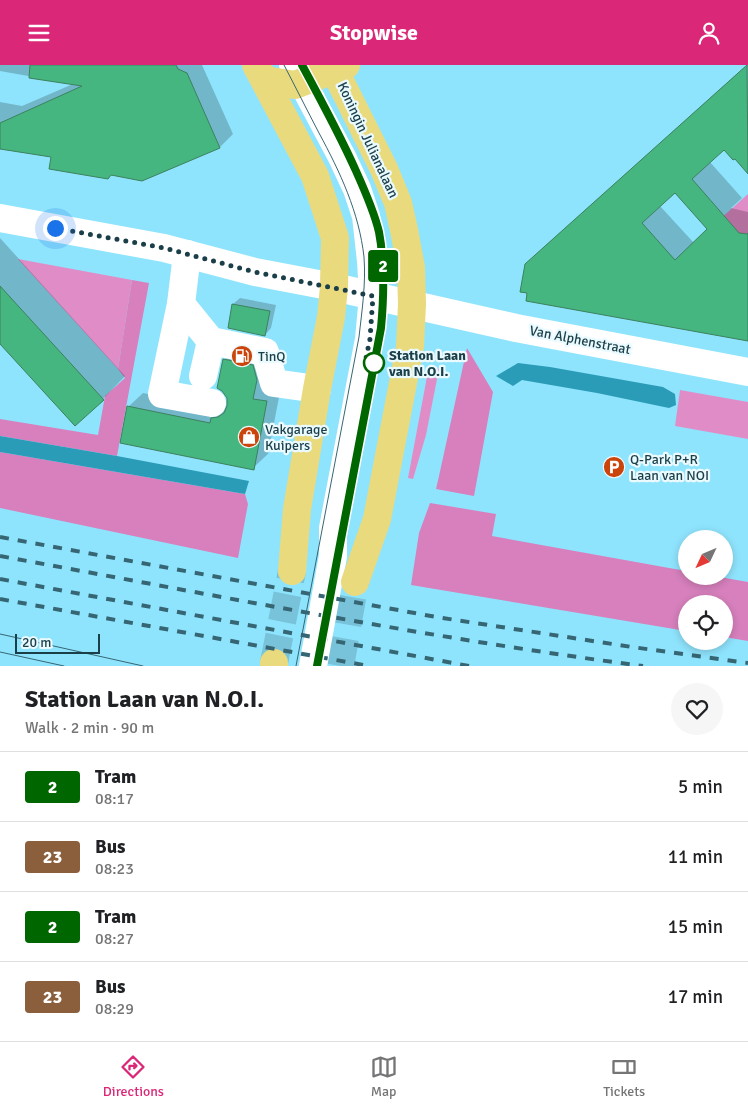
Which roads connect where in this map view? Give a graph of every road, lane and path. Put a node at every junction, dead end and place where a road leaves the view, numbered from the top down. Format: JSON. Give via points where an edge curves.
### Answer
{"nodes":[{"id":1,"x":337,"y":67,"type":"edge"},
{"id":2,"x":264,"y":70,"type":"edge"},
{"id":3,"x":298,"y":73,"type":"edge"},
{"id":4,"x":0,"y":218,"type":"edge"},
{"id":5,"x":188,"y":254,"type":"junction"},
{"id":6,"x":334,"y":287,"type":"junction"},
{"id":7,"x":373,"y":296,"type":"junction"},
{"id":8,"x":180,"y":304,"type":"junction"},
{"id":9,"x":412,"y":304,"type":"junction"},
{"id":10,"x":210,"y":341,"type":"junction"},
{"id":11,"x":748,"y":372,"type":"edge"},
{"id":12,"x":203,"y":376,"type":"dead end"},
{"id":13,"x":317,"y":389,"type":"junction"},
{"id":14,"x":212,"y":403,"type":"dead end"},
{"id":15,"x":333,"y":528,"type":"junction"},
{"id":16,"x":292,"y":571,"type":"tunnel mouth"},
{"id":17,"x":355,"y":582,"type":"tunnel mouth"},
{"id":18,"x":282,"y":665,"type":"edge"},
{"id":19,"x":313,"y":666,"type":"edge"}],
"edges":[{"from":1,"to":3,"type":"main road"},
{"from":1,"to":9,"type":"main road","name":"Koningin Julianalaan","via":[[398,203],[411,268]]},
{"from":2,"to":3,"type":"main road","via":[[295,85]]},
{"from":2,"to":6,"type":"main road","via":[[315,176],[335,239]]},
{"from":3,"to":7,"type":"street","via":[[342,157],[366,216]]},
{"from":4,"to":5,"type":"street","name":"Van Alphenstraat"},
{"from":5,"to":6,"type":"street","name":"Van Alphenstraat","via":[[255,272]]},
{"from":5,"to":8,"type":"street"},
{"from":6,"to":7,"type":"street","name":"Van Alphenstraat"},
{"from":6,"to":13,"type":"main road"},
{"from":7,"to":9,"type":"street","name":"Van Alphenstraat"},
{"from":7,"to":15,"type":"street","via":[[370,339]]},
{"from":8,"to":10,"type":"street"},
{"from":8,"to":14,"type":"street","via":[[162,394]]},
{"from":9,"to":11,"type":"street","name":"Van Alphenstraat","via":[[516,328]]},
{"from":9,"to":17,"type":"main road","name":"Koningin Julianalaan","via":[[410,346],[378,519]]},
{"from":10,"to":12,"type":"street"},
{"from":10,"to":13,"type":"street","via":[[265,352],[274,383]]},
{"from":13,"to":16,"type":"main road","via":[[297,509]]},
{"from":15,"to":18,"type":"street","via":[[320,554]]},
{"from":15,"to":19,"type":"street","via":[[333,556]]}]}
